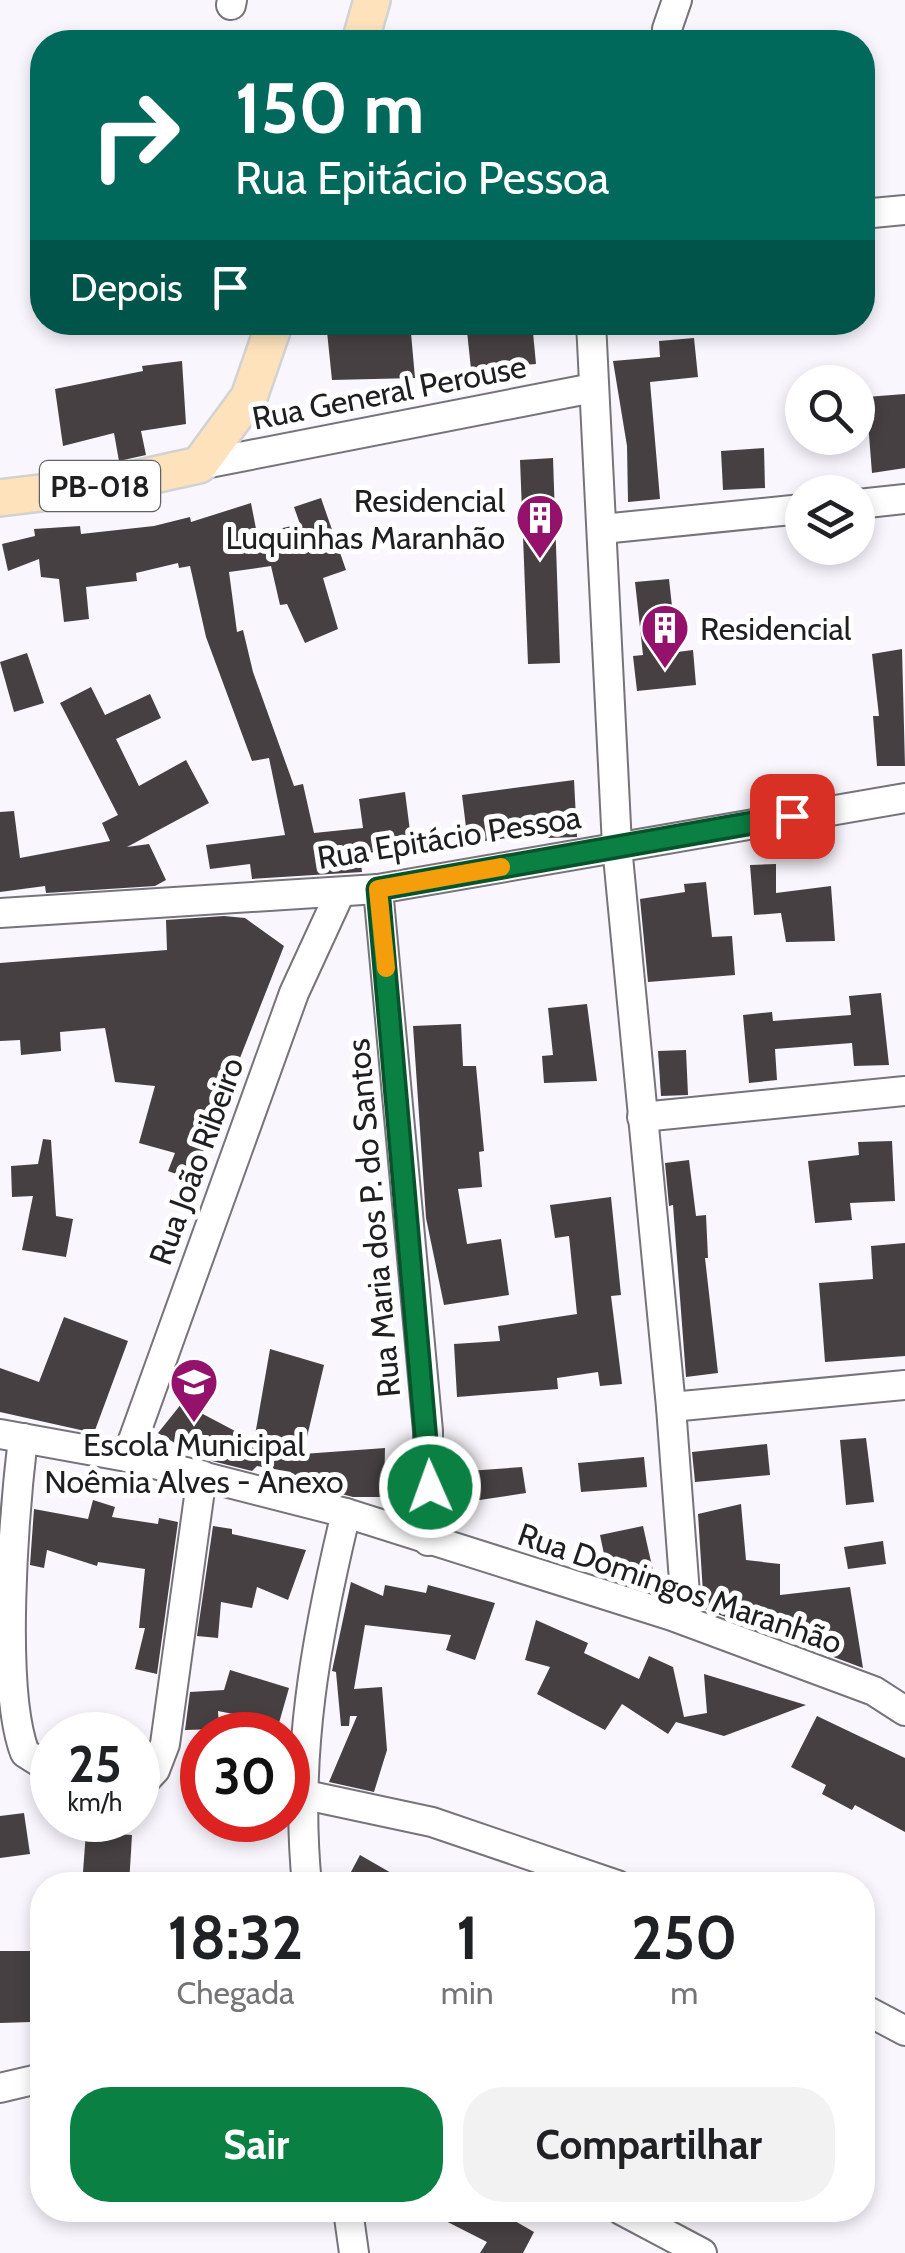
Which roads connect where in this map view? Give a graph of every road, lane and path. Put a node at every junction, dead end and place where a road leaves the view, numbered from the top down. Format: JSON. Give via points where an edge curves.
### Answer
{"nodes":[{"id":1,"x":372,"y":0,"type":"edge"},
{"id":2,"x":677,"y":0,"type":"edge"},
{"id":3,"x":363,"y":30,"type":"edge"},
{"id":4,"x":667,"y":30,"type":"dead end"},
{"id":5,"x":905,"y":210,"type":"edge"},
{"id":6,"x":875,"y":213,"type":"edge"},
{"id":7,"x":270,"y":335,"type":"edge"},
{"id":8,"x":591,"y":335,"type":"edge"},
{"id":9,"x":593,"y":388,"type":"junction"},
{"id":10,"x":199,"y":465,"type":"junction"},
{"id":11,"x":0,"y":498,"type":"edge"},
{"id":12,"x":905,"y":499,"type":"edge"},
{"id":13,"x":875,"y":502,"type":"edge"},
{"id":14,"x":785,"y":511,"type":"edge"},
{"id":15,"x":602,"y":529,"type":"junction"},
{"id":16,"x":905,"y":798,"type":"edge"},
{"id":17,"x":616,"y":846,"type":"junction"},
{"id":18,"x":378,"y":889,"type":"junction"},
{"id":19,"x":340,"y":893,"type":"junction"},
{"id":20,"x":0,"y":913,"type":"edge"},
{"id":21,"x":905,"y":1091,"type":"edge"},
{"id":22,"x":642,"y":1117,"type":"junction"},
{"id":23,"x":905,"y":1385,"type":"edge"},
{"id":24,"x":671,"y":1407,"type":"junction"},
{"id":25,"x":12,"y":1436,"type":"edge"},
{"id":26,"x":127,"y":1457,"type":"junction"},
{"id":27,"x":202,"y":1474,"type":"junction"},
{"id":28,"x":346,"y":1513,"type":"junction"},
{"id":29,"x":428,"y":1541,"type":"junction"},
{"id":30,"x":687,"y":1621,"type":"junction"},
{"id":31,"x":905,"y":1686,"type":"edge"},
{"id":32,"x":874,"y":1691,"type":"junction"},
{"id":33,"x":905,"y":1711,"type":"edge"},
{"id":34,"x":309,"y":1712,"type":"edge"},
{"id":35,"x":30,"y":1757,"type":"edge"},
{"id":36,"x":160,"y":1757,"type":"edge"},
{"id":37,"x":310,"y":1796,"type":"edge"},
{"id":38,"x":304,"y":1842,"type":"edge"},
{"id":39,"x":307,"y":1872,"type":"edge"},
{"id":40,"x":579,"y":1872,"type":"edge"},
{"id":41,"x":875,"y":2015,"type":"edge"},
{"id":42,"x":905,"y":2031,"type":"edge"},
{"id":43,"x":30,"y":2081,"type":"edge"},
{"id":44,"x":0,"y":2088,"type":"edge"},
{"id":45,"x":350,"y":2222,"type":"edge"},
{"id":46,"x":644,"y":2222,"type":"edge"},
{"id":47,"x":354,"y":2253,"type":"edge"},
{"id":48,"x":702,"y":2253,"type":"edge"}],
"edges":[{"from":1,"to":3,"type":"main road"},
{"from":2,"to":4,"type":"street"},
{"from":5,"to":6,"type":"street"},
{"from":7,"to":10,"type":"main road","number":"PB-018","via":[[249,397]]},
{"from":8,"to":9,"type":"street"},
{"from":9,"to":10,"type":"street","name":"Rua General Perouse"},
{"from":9,"to":15,"type":"street"},
{"from":10,"to":11,"type":"main road","number":"PB-018"},
{"from":12,"to":13,"type":"street"},
{"from":14,"to":15,"type":"street"},
{"from":15,"to":17,"type":"street"},
{"from":16,"to":17,"type":"street","name":"Rua Epitácio Pessoa"},
{"from":17,"to":18,"type":"street","name":"Rua Epitácio Pessoa"},
{"from":17,"to":22,"type":"street"},
{"from":18,"to":19,"type":"street","name":"Rua Epitácio Pessoa"},
{"from":18,"to":29,"type":"street","name":"Rua Maria dos P. do Santos","via":[[429,1443]]},
{"from":19,"to":20,"type":"street","name":"Rua Epitácio Pessoa"},
{"from":19,"to":26,"type":"street","name":"Rua João Ribeiro","via":[[294,993]]},
{"from":21,"to":22,"type":"street"},
{"from":22,"to":24,"type":"street"},
{"from":23,"to":24,"type":"street"},
{"from":24,"to":30,"type":"street"},
{"from":25,"to":26,"type":"street","name":"Rua Domingos Maranhão"},
{"from":25,"to":35,"type":"street","via":[[10,1702]]},
{"from":26,"to":27,"type":"street","name":"Rua Domingos Maranhão"},
{"from":27,"to":28,"type":"street","name":"Rua Domingos Maranhão"},
{"from":27,"to":36,"type":"street"},
{"from":28,"to":29,"type":"street","name":"Rua Domingos Maranhão"},
{"from":28,"to":34,"type":"street","via":[[319,1623]]},
{"from":29,"to":30,"type":"street","name":"Rua Domingos Maranhão"},
{"from":30,"to":32,"type":"street","name":"Rua Domingos Maranhão"},
{"from":31,"to":32,"type":"street"},
{"from":32,"to":33,"type":"street","name":"Rua Domingos Maranhão"},
{"from":37,"to":40,"type":"street","via":[[448,1827]]},
{"from":38,"to":39,"type":"street"},
{"from":41,"to":42,"type":"street"},
{"from":43,"to":44,"type":"street"},
{"from":45,"to":47,"type":"street"},
{"from":46,"to":48,"type":"street"}]}
